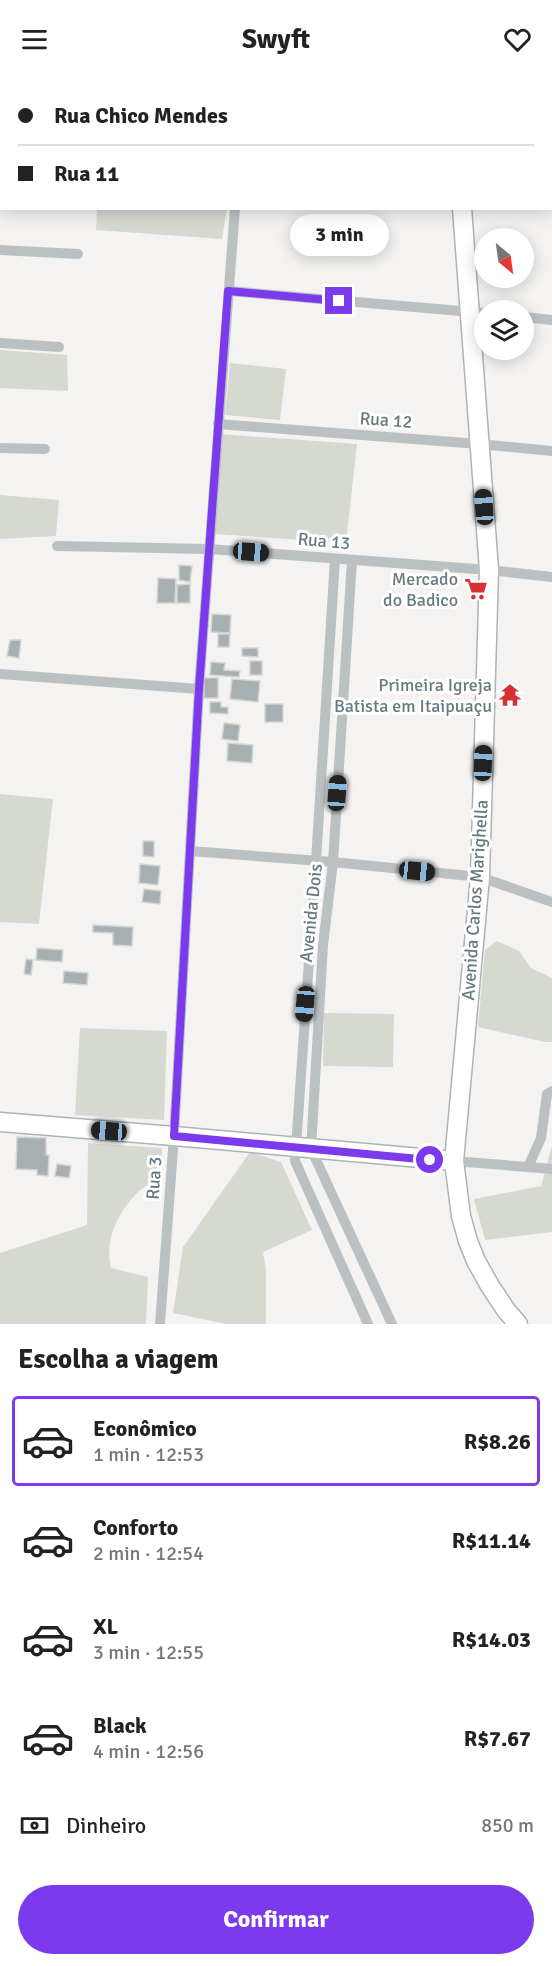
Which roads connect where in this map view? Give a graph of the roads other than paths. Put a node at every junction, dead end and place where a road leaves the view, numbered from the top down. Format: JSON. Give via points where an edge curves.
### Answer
{"nodes":[{"id":1,"x":235,"y":210,"type":"edge"},
{"id":2,"x":462,"y":210,"type":"edge"},
{"id":3,"x":0,"y":250,"type":"edge"},
{"id":4,"x":78,"y":254,"type":"dead end"},
{"id":5,"x":228,"y":291,"type":"junction"},
{"id":6,"x":476,"y":300,"type":"edge"},
{"id":7,"x":474,"y":313,"type":"edge"},
{"id":8,"x":534,"y":318,"type":"edge"},
{"id":9,"x":552,"y":320,"type":"edge"},
{"id":10,"x":0,"y":343,"type":"edge"},
{"id":11,"x":59,"y":347,"type":"dead end"},
{"id":12,"x":478,"y":360,"type":"edge"},
{"id":13,"x":218,"y":424,"type":"junction"},
{"id":14,"x":479,"y":444,"type":"junction"},
{"id":15,"x":0,"y":448,"type":"edge"},
{"id":16,"x":45,"y":449,"type":"dead end"},
{"id":17,"x":552,"y":451,"type":"edge"},
{"id":18,"x":57,"y":546,"type":"dead end"},
{"id":19,"x":209,"y":549,"type":"junction"},
{"id":20,"x":335,"y":559,"type":"junction"},
{"id":21,"x":352,"y":560,"type":"junction"},
{"id":22,"x":489,"y":570,"type":"junction"},
{"id":23,"x":552,"y":577,"type":"edge"},
{"id":24,"x":0,"y":674,"type":"edge"},
{"id":25,"x":199,"y":689,"type":"junction"},
{"id":26,"x":189,"y":851,"type":"junction"},
{"id":27,"x":316,"y":861,"type":"junction"},
{"id":28,"x":333,"y":862,"type":"junction"},
{"id":29,"x":480,"y":877,"type":"junction"},
{"id":30,"x":552,"y":902,"type":"edge"},
{"id":31,"x":552,"y":1091,"type":"edge"},
{"id":32,"x":0,"y":1122,"type":"edge"},
{"id":33,"x":174,"y":1136,"type":"junction"},
{"id":34,"x":303,"y":1148,"type":"junction"},
{"id":35,"x":454,"y":1161,"type":"junction"},
{"id":36,"x":528,"y":1167,"type":"junction"},
{"id":37,"x":552,"y":1169,"type":"edge"},
{"id":38,"x":160,"y":1324,"type":"edge"},
{"id":39,"x":368,"y":1324,"type":"edge"},
{"id":40,"x":392,"y":1324,"type":"edge"},
{"id":41,"x":518,"y":1324,"type":"edge"}],
"edges":[{"from":1,"to":5,"type":"street","name":"Rua 3"},
{"from":2,"to":6,"type":"main road","name":"Avenida Carlos Marighella"},
{"from":3,"to":4,"type":"street"},
{"from":5,"to":7,"type":"street"},
{"from":5,"to":13,"type":"street","name":"Rua 3"},
{"from":8,"to":9,"type":"street"},
{"from":10,"to":11,"type":"street"},
{"from":12,"to":14,"type":"main road","name":"Avenida Carlos Marighella"},
{"from":13,"to":14,"type":"street","name":"Rua 12"},
{"from":13,"to":19,"type":"street","name":"Rua 3"},
{"from":14,"to":17,"type":"street","name":"Rua 12"},
{"from":14,"to":22,"type":"main road","name":"Avenida Carlos Marighella"},
{"from":15,"to":16,"type":"street"},
{"from":18,"to":19,"type":"street","name":"Rua 13"},
{"from":19,"to":20,"type":"street","name":"Rua 13"},
{"from":19,"to":25,"type":"street","name":"Rua 3"},
{"from":20,"to":21,"type":"street","name":"Rua 13"},
{"from":20,"to":27,"type":"street","name":"Avenida Dois"},
{"from":21,"to":22,"type":"street","name":"Rua 13"},
{"from":21,"to":28,"type":"street","name":"Avenida Dois"},
{"from":22,"to":23,"type":"street","name":"Rua 13"},
{"from":22,"to":29,"type":"main road","name":"Avenida Carlos Marighella"},
{"from":24,"to":25,"type":"street"},
{"from":25,"to":26,"type":"street","name":"Rua 3"},
{"from":26,"to":27,"type":"street"},
{"from":26,"to":33,"type":"street","name":"Rua 3"},
{"from":27,"to":28,"type":"street"},
{"from":27,"to":34,"type":"street","name":"Avenida Dois"},
{"from":28,"to":29,"type":"street"},
{"from":28,"to":34,"type":"street","name":"Avenida Dois"},
{"from":29,"to":30,"type":"street"},
{"from":29,"to":35,"type":"main road","name":"Avenida Carlos Marighella"},
{"from":31,"to":36,"type":"street","via":[[547,1094],[541,1137]]},
{"from":32,"to":33,"type":"main road"},
{"from":33,"to":34,"type":"main road"},
{"from":33,"to":38,"type":"street","name":"Rua 3"},
{"from":34,"to":35,"type":"main road"},
{"from":34,"to":39,"type":"street","name":"Avenida Dois","via":[[295,1161]]},
{"from":34,"to":40,"type":"street","name":"Avenida Dois"},
{"from":35,"to":36,"type":"street"},
{"from":35,"to":41,"type":"main road","name":"Avenida Carlos Marighella","via":[[468,1241],[490,1286]]},
{"from":36,"to":37,"type":"street"}]}
